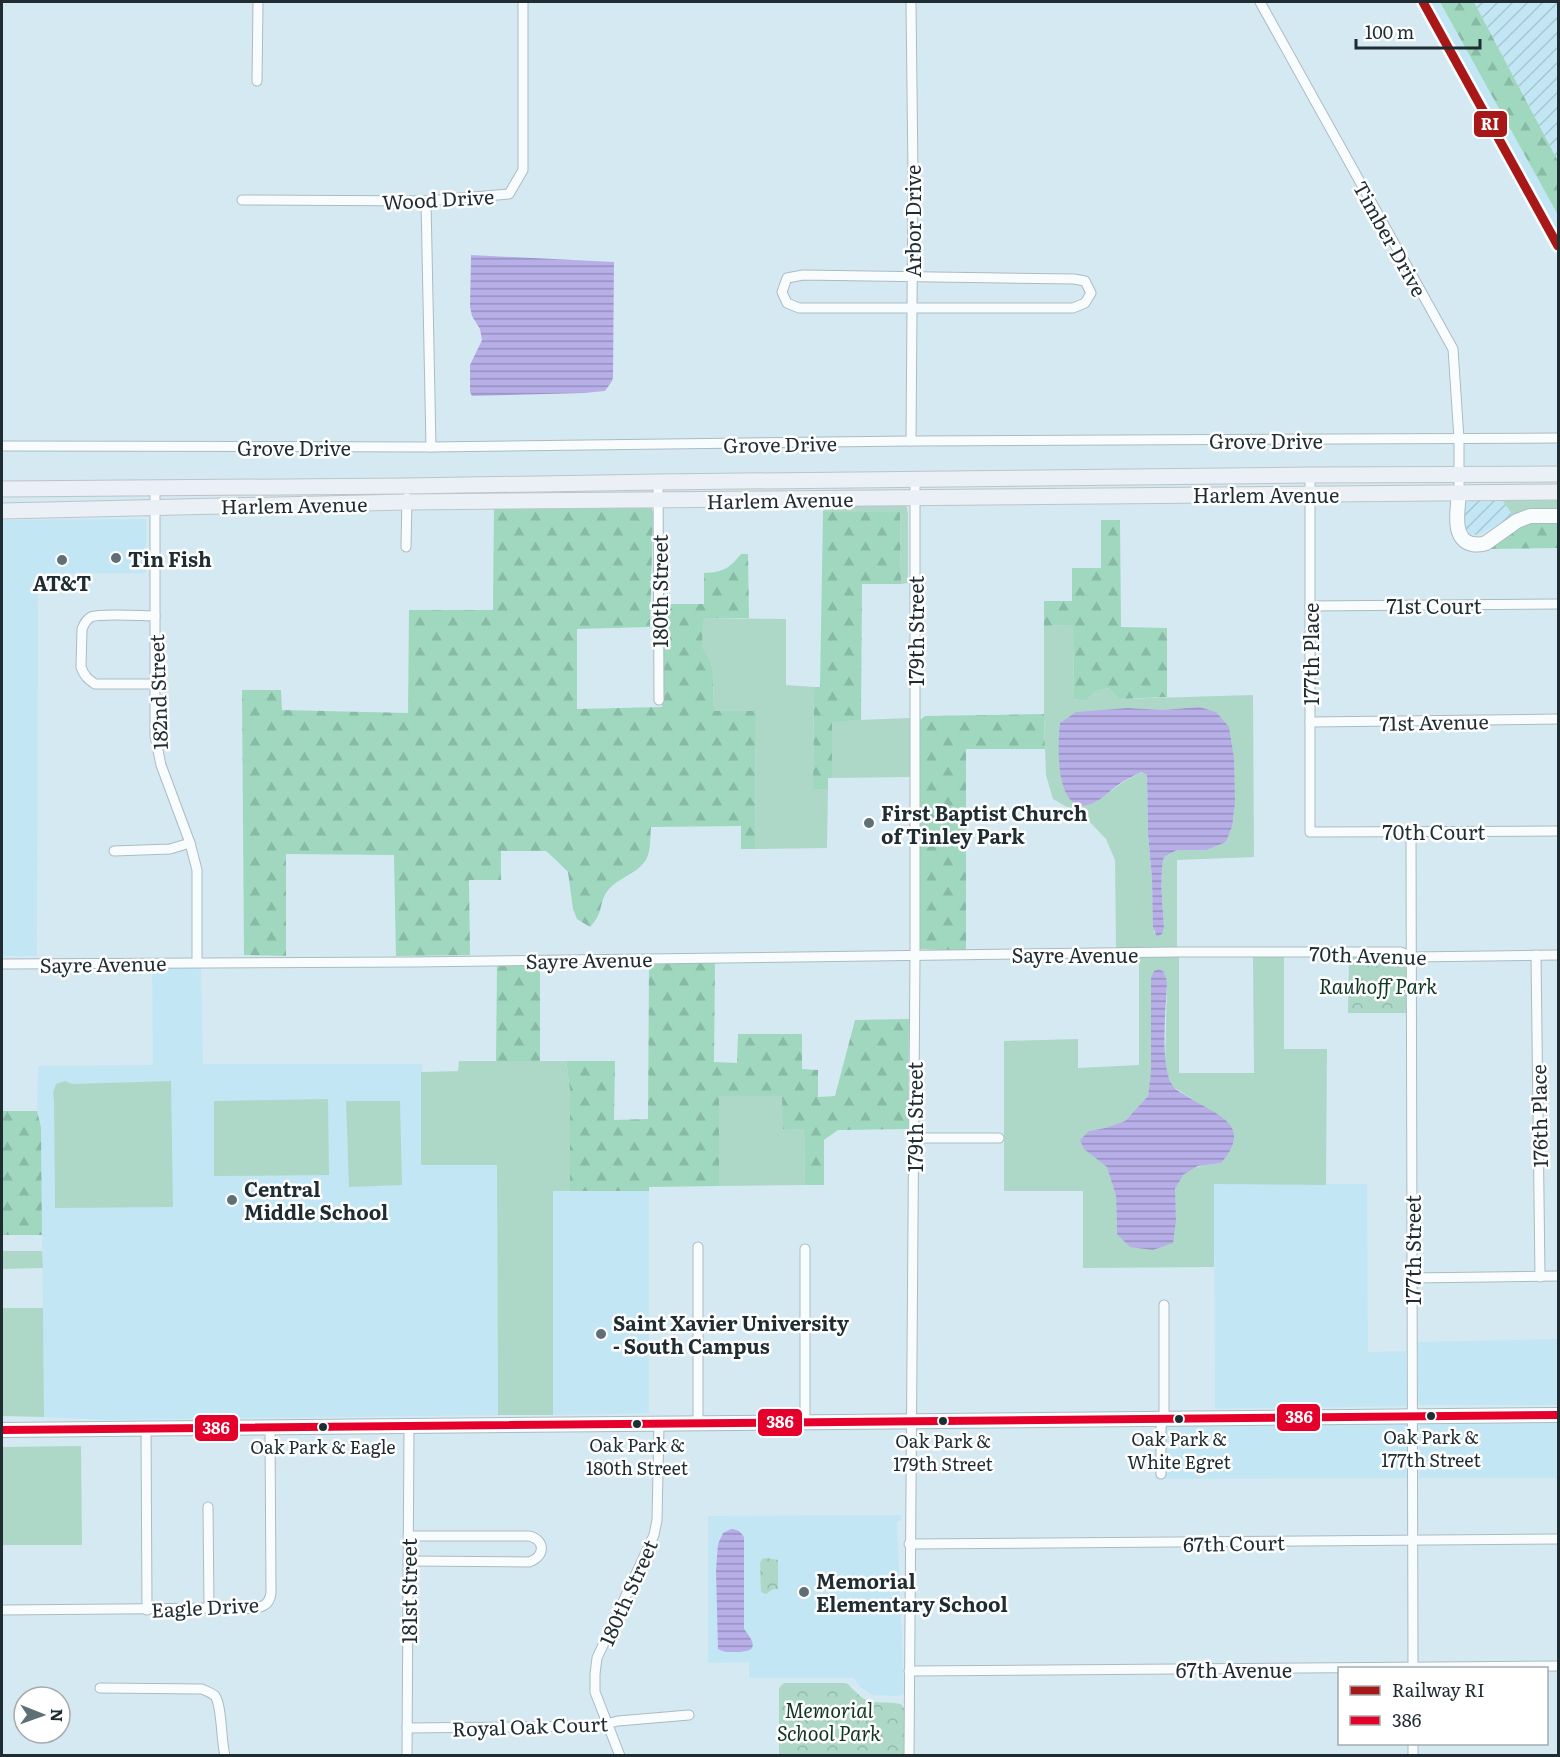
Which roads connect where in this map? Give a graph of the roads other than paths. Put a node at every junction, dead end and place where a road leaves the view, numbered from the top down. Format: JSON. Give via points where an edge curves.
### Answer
{"nodes":[{"id":1,"x":258,"y":2,"type":"edge"},
{"id":2,"x":523,"y":2,"type":"edge"},
{"id":3,"x":911,"y":2,"type":"edge"},
{"id":4,"x":1260,"y":2,"type":"edge"},
{"id":5,"x":257,"y":81,"type":"dead end"},
{"id":6,"x":242,"y":200,"type":"dead end"},
{"id":7,"x":426,"y":201,"type":"junction"},
{"id":8,"x":912,"y":277,"type":"junction"},
{"id":9,"x":911,"y":309,"type":"junction"},
{"id":10,"x":1558,"y":438,"type":"edge"},
{"id":11,"x":1459,"y":439,"type":"junction"},
{"id":12,"x":911,"y":441,"type":"junction"},
{"id":13,"x":2,"y":446,"type":"edge"},
{"id":14,"x":431,"y":447,"type":"junction"},
{"id":15,"x":1558,"y":474,"type":"edge"},
{"id":16,"x":1310,"y":475,"type":"junction"},
{"id":17,"x":1459,"y":475,"type":"junction"},
{"id":18,"x":1162,"y":476,"type":"junction"},
{"id":19,"x":915,"y":479,"type":"junction"},
{"id":20,"x":658,"y":482,"type":"junction"},
{"id":21,"x":2,"y":489,"type":"edge"},
{"id":22,"x":155,"y":489,"type":"junction"},
{"id":23,"x":1558,"y":492,"type":"edge"},
{"id":24,"x":1310,"y":493,"type":"junction"},
{"id":25,"x":1459,"y":493,"type":"junction"},
{"id":26,"x":407,"y":494,"type":"junction"},
{"id":27,"x":1162,"y":495,"type":"junction"},
{"id":28,"x":915,"y":497,"type":"junction"},
{"id":29,"x":659,"y":500,"type":"junction"},
{"id":30,"x":155,"y":507,"type":"junction"},
{"id":31,"x":2,"y":511,"type":"edge"},
{"id":32,"x":1558,"y":516,"type":"edge"},
{"id":33,"x":406,"y":547,"type":"dead end"},
{"id":34,"x":1558,"y":604,"type":"edge"},
{"id":35,"x":1310,"y":606,"type":"junction"},
{"id":36,"x":155,"y":616,"type":"junction"},
{"id":37,"x":155,"y":684,"type":"junction"},
{"id":38,"x":659,"y":700,"type":"dead end"},
{"id":39,"x":1558,"y":719,"type":"edge"},
{"id":40,"x":1310,"y":722,"type":"junction"},
{"id":41,"x":1411,"y":831,"type":"junction"},
{"id":42,"x":1558,"y":831,"type":"edge"},
{"id":43,"x":1310,"y":832,"type":"joint"},
{"id":44,"x":190,"y":843,"type":"junction"},
{"id":45,"x":114,"y":851,"type":"dead end"},
{"id":46,"x":1177,"y":952,"type":"joint"},
{"id":47,"x":1536,"y":955,"type":"junction"},
{"id":48,"x":1558,"y":955,"type":"edge"},
{"id":49,"x":915,"y":956,"type":"junction"},
{"id":50,"x":1412,"y":957,"type":"junction"},
{"id":51,"x":197,"y":962,"type":"junction"},
{"id":52,"x":2,"y":964,"type":"edge"},
{"id":53,"x":914,"y":1138,"type":"junction"},
{"id":54,"x":999,"y":1138,"type":"dead end"},
{"id":55,"x":698,"y":1247,"type":"dead end"},
{"id":56,"x":805,"y":1249,"type":"dead end"},
{"id":57,"x":1540,"y":1276,"type":"junction"},
{"id":58,"x":1558,"y":1276,"type":"edge"},
{"id":59,"x":1412,"y":1278,"type":"junction"},
{"id":60,"x":1164,"y":1305,"type":"dead end"},
{"id":61,"x":1558,"y":1415,"type":"edge"},
{"id":62,"x":1413,"y":1416,"type":"junction"},
{"id":63,"x":1164,"y":1419,"type":"junction"},
{"id":64,"x":912,"y":1421,"type":"junction"},
{"id":65,"x":805,"y":1422,"type":"junction"},
{"id":66,"x":698,"y":1423,"type":"junction"},
{"id":67,"x":659,"y":1424,"type":"junction"},
{"id":68,"x":409,"y":1426,"type":"junction"},
{"id":69,"x":270,"y":1428,"type":"junction"},
{"id":70,"x":146,"y":1429,"type":"junction"},
{"id":71,"x":2,"y":1430,"type":"edge"},
{"id":72,"x":1161,"y":1474,"type":"dead end"},
{"id":73,"x":208,"y":1507,"type":"dead end"},
{"id":74,"x":408,"y":1536,"type":"junction"},
{"id":75,"x":1558,"y":1539,"type":"edge"},
{"id":76,"x":1413,"y":1540,"type":"junction"},
{"id":77,"x":909,"y":1544,"type":"junction"},
{"id":78,"x":408,"y":1561,"type":"junction"},
{"id":79,"x":209,"y":1609,"type":"junction"},
{"id":80,"x":2,"y":1610,"type":"edge"},
{"id":81,"x":147,"y":1610,"type":"junction"},
{"id":82,"x":1558,"y":1666,"type":"edge"},
{"id":83,"x":1413,"y":1667,"type":"edge"},
{"id":84,"x":1486,"y":1667,"type":"edge"},
{"id":85,"x":1338,"y":1668,"type":"edge"},
{"id":86,"x":909,"y":1671,"type":"junction"},
{"id":87,"x":100,"y":1688,"type":"dead end"},
{"id":88,"x":689,"y":1715,"type":"dead end"},
{"id":89,"x":607,"y":1723,"type":"junction"},
{"id":90,"x":407,"y":1728,"type":"junction"},
{"id":91,"x":225,"y":1755,"type":"edge"},
{"id":92,"x":407,"y":1755,"type":"edge"},
{"id":93,"x":620,"y":1755,"type":"edge"},
{"id":94,"x":909,"y":1755,"type":"edge"}],
"edges":[{"from":1,"to":5,"type":"street"},
{"from":2,"to":7,"type":"street","name":"Wood Drive","via":[[523,170],[509,194]]},
{"from":3,"to":8,"type":"street","name":"Arbor Drive"},
{"from":4,"to":11,"type":"street","name":"Timber Drive","via":[[1453,349]]},
{"from":6,"to":7,"type":"street","name":"Wood Drive"},
{"from":7,"to":14,"type":"street"},
{"from":8,"to":9,"type":"street","name":"Arbor Drive"},
{"from":8,"to":9,"type":"street","via":[[803,275],[787,278],[782,292],[788,303],[799,308]]},
{"from":8,"to":9,"type":"street","via":[[1074,279],[1085,281],[1091,293],[1085,303],[1073,308]]},
{"from":9,"to":12,"type":"street","name":"Arbor Drive"},
{"from":10,"to":11,"type":"street","name":"Grove Drive"},
{"from":11,"to":12,"type":"street","name":"Grove Drive"},
{"from":11,"to":17,"type":"street","name":"Timber Drive"},
{"from":12,"to":14,"type":"street","name":"Grove Drive"},
{"from":13,"to":14,"type":"street","name":"Grove Drive"},
{"from":15,"to":17,"type":"main road","name":"Harlem Avenue"},
{"from":16,"to":17,"type":"main road","name":"Harlem Avenue"},
{"from":16,"to":18,"type":"main road","name":"Harlem Avenue"},
{"from":16,"to":24,"type":"street","name":"177th Place"},
{"from":17,"to":25,"type":"street","name":"Timber Drive"},
{"from":18,"to":19,"type":"main road","name":"Harlem Avenue"},
{"from":18,"to":27,"type":"main road"},
{"from":19,"to":20,"type":"main road","name":"Harlem Avenue"},
{"from":19,"to":28,"type":"street","name":"179th Street"},
{"from":20,"to":26,"type":"main road","name":"Harlem Avenue"},
{"from":20,"to":29,"type":"street","name":"180th Street"},
{"from":21,"to":22,"type":"main road","name":"Harlem Avenue"},
{"from":22,"to":26,"type":"main road","name":"Harlem Avenue"},
{"from":22,"to":30,"type":"street","name":"182nd Street"},
{"from":23,"to":25,"type":"main road","name":"Harlem Avenue"},
{"from":24,"to":25,"type":"main road","name":"Harlem Avenue"},
{"from":24,"to":27,"type":"main road","name":"Harlem Avenue"},
{"from":24,"to":35,"type":"street","name":"177th Place"},
{"from":25,"to":32,"type":"street","via":[[1459,533],[1473,544],[1486,543],[1530,516]]},
{"from":26,"to":29,"type":"main road","name":"Harlem Avenue"},
{"from":26,"to":30,"type":"main road","name":"Harlem Avenue"},
{"from":26,"to":33,"type":"street"},
{"from":27,"to":28,"type":"main road","name":"Harlem Avenue"},
{"from":28,"to":29,"type":"main road","name":"Harlem Avenue"},
{"from":28,"to":49,"type":"street","name":"179th Street"},
{"from":29,"to":38,"type":"street","name":"180th Street"},
{"from":30,"to":31,"type":"main road","name":"Harlem Avenue"},
{"from":30,"to":36,"type":"street","name":"182nd Street"},
{"from":34,"to":35,"type":"street","name":"71st Court"},
{"from":35,"to":40,"type":"street","name":"177th Place"},
{"from":36,"to":37,"type":"street","name":"182nd Street"},
{"from":36,"to":37,"type":"street","via":[[91,617],[82,628],[81,667],[95,684]]},
{"from":37,"to":44,"type":"street","name":"182nd Street","via":[[155,736],[161,765]]},
{"from":39,"to":40,"type":"street","name":"71st Avenue"},
{"from":40,"to":43,"type":"street","name":"177th Place"},
{"from":41,"to":42,"type":"street","name":"70th Court"},
{"from":41,"to":43,"type":"street","name":"70th Court"},
{"from":41,"to":50,"type":"street","name":"177th Street"},
{"from":44,"to":45,"type":"street","via":[[170,849]]},
{"from":44,"to":51,"type":"street","name":"182nd Street","via":[[196,870]]},
{"from":46,"to":49,"type":"street","name":"Sayre Avenue"},
{"from":46,"to":50,"type":"street","name":"70th Avenue","via":[[1401,952]]},
{"from":47,"to":48,"type":"street","name":"70th Avenue"},
{"from":47,"to":50,"type":"street","name":"70th Avenue"},
{"from":47,"to":57,"type":"street","name":"176th Place"},
{"from":49,"to":51,"type":"street","name":"Sayre Avenue"},
{"from":49,"to":53,"type":"street","name":"179th Street"},
{"from":50,"to":59,"type":"street","name":"177th Street"},
{"from":51,"to":52,"type":"street","name":"Sayre Avenue"},
{"from":53,"to":54,"type":"street"},
{"from":53,"to":64,"type":"street","name":"179th Street"},
{"from":55,"to":66,"type":"street"},
{"from":56,"to":65,"type":"street"},
{"from":57,"to":58,"type":"street"},
{"from":57,"to":59,"type":"street"},
{"from":59,"to":62,"type":"street","name":"177th Street"},
{"from":60,"to":63,"type":"street"},
{"from":61,"to":62,"type":"street"},
{"from":62,"to":63,"type":"street"},
{"from":62,"to":76,"type":"street","name":"177th Street"},
{"from":63,"to":64,"type":"street"},
{"from":63,"to":72,"type":"street"},
{"from":64,"to":65,"type":"street"},
{"from":64,"to":77,"type":"street","name":"179th Street"},
{"from":65,"to":66,"type":"street"},
{"from":66,"to":67,"type":"street"},
{"from":67,"to":68,"type":"street"},
{"from":67,"to":89,"type":"street","name":"180th Street","via":[[654,1535],[597,1658],[595,1692]]},
{"from":68,"to":69,"type":"street"},
{"from":68,"to":74,"type":"street","name":"181st Street"},
{"from":69,"to":70,"type":"street"},
{"from":69,"to":79,"type":"street","name":"Eagle Drive","via":[[271,1599],[259,1608]]},
{"from":70,"to":71,"type":"street"},
{"from":70,"to":81,"type":"street"},
{"from":73,"to":79,"type":"street"},
{"from":74,"to":78,"type":"street","name":"181st Street"},
{"from":74,"to":78,"type":"street","via":[[529,1536],[540,1542],[541,1549],[537,1560],[529,1562]]},
{"from":75,"to":76,"type":"street","name":"67th Court"},
{"from":76,"to":77,"type":"street","name":"67th Court"},
{"from":76,"to":83,"type":"street","name":"177th Street"},
{"from":77,"to":86,"type":"street","name":"179th Street"},
{"from":78,"to":90,"type":"street","name":"181st Street"},
{"from":79,"to":81,"type":"street","name":"Eagle Drive"},
{"from":80,"to":81,"type":"street","name":"Eagle Drive"},
{"from":82,"to":84,"type":"street","name":"67th Avenue"},
{"from":85,"to":86,"type":"street","name":"67th Avenue"},
{"from":86,"to":94,"type":"street","name":"179th Street"},
{"from":87,"to":91,"type":"street","via":[[202,1689],[210,1693],[216,1697]]},
{"from":88,"to":89,"type":"street","name":"Royal Oak Court"},
{"from":89,"to":90,"type":"street","name":"Royal Oak Court"},
{"from":89,"to":93,"type":"street","name":"180th Street"},
{"from":90,"to":92,"type":"street","name":"181st Street"}]}
